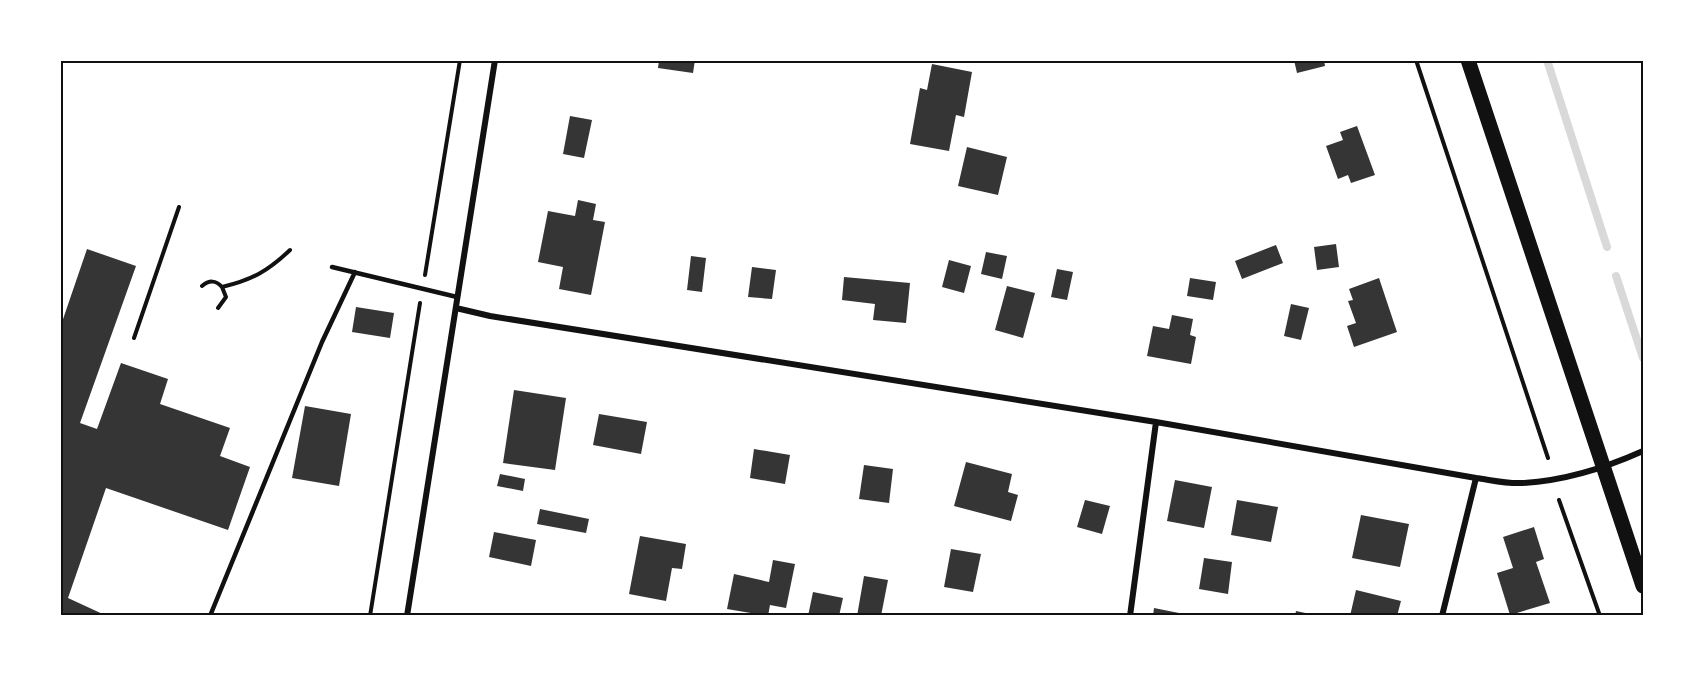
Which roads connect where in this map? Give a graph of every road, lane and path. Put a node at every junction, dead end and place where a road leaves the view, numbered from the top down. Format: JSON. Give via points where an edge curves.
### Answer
{"nodes":[{"id":1,"x":460,"y":60,"type":"edge"},
{"id":2,"x":495,"y":60,"type":"edge"},
{"id":3,"x":1416,"y":60,"type":"edge"},
{"id":4,"x":1468,"y":60,"type":"edge"},
{"id":5,"x":179,"y":207,"type":"dead end"},
{"id":6,"x":290,"y":250,"type":"dead end"},
{"id":7,"x":332,"y":267,"type":"dead end"},
{"id":8,"x":355,"y":272,"type":"junction"},
{"id":9,"x":202,"y":286,"type":"dead end"},
{"id":10,"x":222,"y":286,"type":"junction"},
{"id":11,"x":422,"y":289,"type":"junction"},
{"id":12,"x":457,"y":297,"type":"junction"},
{"id":13,"x":218,"y":308,"type":"dead end"},
{"id":14,"x":456,"y":308,"type":"junction"},
{"id":15,"x":134,"y":338,"type":"dead end"},
{"id":16,"x":1156,"y":422,"type":"junction"},
{"id":17,"x":1643,"y":452,"type":"edge"},
{"id":18,"x":1548,"y":458,"type":"dead end"},
{"id":19,"x":1604,"y":468,"type":"junction"},
{"id":20,"x":1476,"y":478,"type":"junction"},
{"id":21,"x":1559,"y":500,"type":"dead end"},
{"id":22,"x":1643,"y":586,"type":"edge"},
{"id":23,"x":210,"y":616,"type":"edge"},
{"id":24,"x":370,"y":616,"type":"edge"},
{"id":25,"x":407,"y":616,"type":"edge"},
{"id":26,"x":1130,"y":616,"type":"edge"},
{"id":27,"x":1442,"y":616,"type":"edge"},
{"id":28,"x":1600,"y":616,"type":"edge"}],
"edges":[{"from":1,"to":11,"type":"path"},
{"from":2,"to":12,"type":"street"},
{"from":3,"to":18,"type":"path"},
{"from":4,"to":19,"type":"main road"},
{"from":5,"to":15,"type":"path"},
{"from":6,"to":10,"type":"path","via":[[273,266],[243,282]]},
{"from":7,"to":8,"type":"lane"},
{"from":8,"to":11,"type":"lane"},
{"from":8,"to":23,"type":"lane","via":[[322,342]]},
{"from":9,"to":10,"type":"path","via":[[212,281]]},
{"from":10,"to":13,"type":"path","via":[[226,297]]},
{"from":11,"to":12,"type":"lane"},
{"from":11,"to":24,"type":"path"},
{"from":12,"to":14,"type":"street"},
{"from":14,"to":16,"type":"street"},
{"from":14,"to":25,"type":"street"},
{"from":16,"to":20,"type":"street"},
{"from":16,"to":26,"type":"street"},
{"from":17,"to":19,"type":"street"},
{"from":19,"to":20,"type":"street","via":[[1520,484]]},
{"from":19,"to":22,"type":"main road"},
{"from":20,"to":27,"type":"street"},
{"from":21,"to":28,"type":"path"}]}
